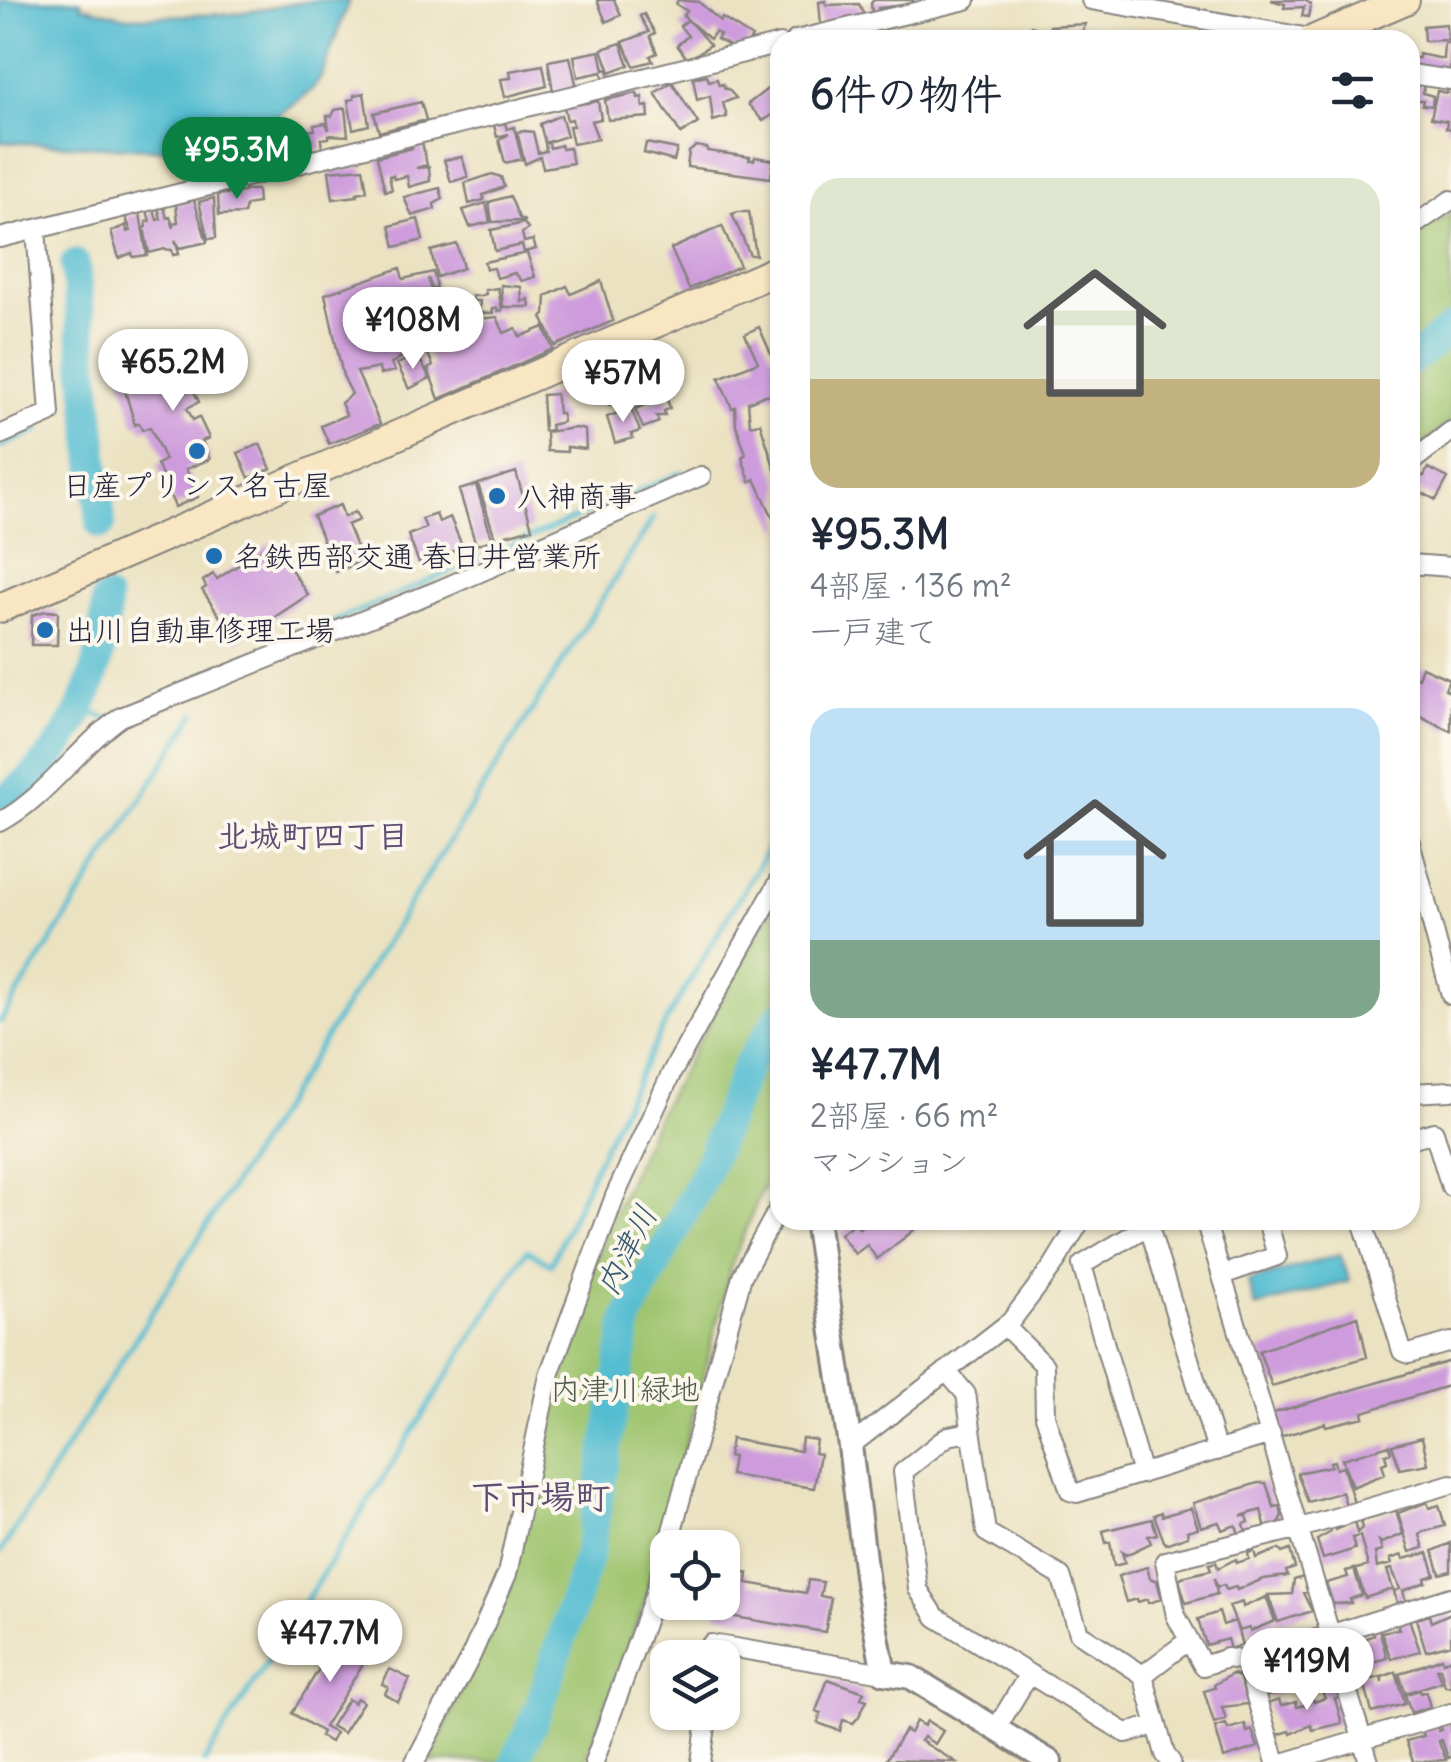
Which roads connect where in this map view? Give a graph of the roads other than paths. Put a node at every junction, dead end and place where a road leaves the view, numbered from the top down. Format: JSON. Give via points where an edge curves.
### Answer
{"nodes":[{"id":1,"x":966,"y":0,"type":"edge"},
{"id":2,"x":1091,"y":0,"type":"edge"},
{"id":3,"x":1393,"y":3,"type":"edge"},
{"id":4,"x":854,"y":30,"type":"edge"},
{"id":5,"x":1272,"y":30,"type":"edge"},
{"id":6,"x":1337,"y":30,"type":"edge"},
{"id":7,"x":770,"y":46,"type":"edge"},
{"id":8,"x":1420,"y":75,"type":"edge"},
{"id":9,"x":1451,"y":80,"type":"edge"},
{"id":10,"x":1451,"y":200,"type":"edge"},
{"id":11,"x":1420,"y":221,"type":"edge"},
{"id":12,"x":36,"y":229,"type":"junction"},
{"id":13,"x":0,"y":238,"type":"edge"},
{"id":14,"x":770,"y":273,"type":"edge"},
{"id":15,"x":1451,"y":431,"type":"edge"},
{"id":16,"x":0,"y":435,"type":"edge"},
{"id":17,"x":1420,"y":455,"type":"edge"},
{"id":18,"x":701,"y":476,"type":"dead end"},
{"id":19,"x":1420,"y":565,"type":"edge"},
{"id":20,"x":1451,"y":568,"type":"edge"},
{"id":21,"x":0,"y":608,"type":"edge"},
{"id":22,"x":0,"y":822,"type":"edge"},
{"id":23,"x":1420,"y":877,"type":"edge"},
{"id":24,"x":770,"y":898,"type":"edge"},
{"id":25,"x":1450,"y":983,"type":"edge"},
{"id":26,"x":1451,"y":1091,"type":"edge"},
{"id":27,"x":1420,"y":1093,"type":"edge"},
{"id":28,"x":1420,"y":1136,"type":"edge"},
{"id":29,"x":1451,"y":1187,"type":"edge"},
{"id":30,"x":770,"y":1224,"type":"edge"},
{"id":31,"x":818,"y":1230,"type":"edge"},
{"id":32,"x":1075,"y":1230,"type":"edge"},
{"id":33,"x":1141,"y":1230,"type":"edge"},
{"id":34,"x":1150,"y":1230,"type":"edge"},
{"id":35,"x":1208,"y":1230,"type":"edge"},
{"id":36,"x":1270,"y":1230,"type":"edge"},
{"id":37,"x":1365,"y":1230,"type":"edge"},
{"id":38,"x":1222,"y":1275,"type":"junction"},
{"id":39,"x":1005,"y":1326,"type":"junction"},
{"id":40,"x":1451,"y":1342,"type":"edge"},
{"id":41,"x":946,"y":1371,"type":"junction"},
{"id":42,"x":971,"y":1432,"type":"junction"},
{"id":43,"x":1271,"y":1434,"type":"junction"},
{"id":44,"x":850,"y":1446,"type":"junction"},
{"id":45,"x":1218,"y":1451,"type":"junction"},
{"id":46,"x":1142,"y":1474,"type":"junction"},
{"id":47,"x":1451,"y":1484,"type":"edge"},
{"id":48,"x":1300,"y":1528,"type":"junction"},
{"id":49,"x":1451,"y":1597,"type":"edge"},
{"id":50,"x":1332,"y":1633,"type":"junction"},
{"id":51,"x":1188,"y":1640,"type":"junction"},
{"id":52,"x":740,"y":1649,"type":"edge"},
{"id":53,"x":1245,"y":1661,"type":"junction"},
{"id":54,"x":884,"y":1673,"type":"junction"},
{"id":55,"x":1028,"y":1674,"type":"junction"},
{"id":56,"x":1143,"y":1675,"type":"junction"},
{"id":57,"x":1451,"y":1713,"type":"edge"},
{"id":58,"x":1157,"y":1725,"type":"junction"},
{"id":59,"x":996,"y":1729,"type":"junction"},
{"id":60,"x":705,"y":1730,"type":"edge"},
{"id":61,"x":1362,"y":1739,"type":"junction"},
{"id":62,"x":415,"y":1762,"type":"edge"},
{"id":63,"x":594,"y":1762,"type":"edge"},
{"id":64,"x":701,"y":1762,"type":"edge"},
{"id":65,"x":1050,"y":1762,"type":"edge"},
{"id":66,"x":1170,"y":1762,"type":"edge"},
{"id":67,"x":1276,"y":1762,"type":"edge"},
{"id":68,"x":1286,"y":1762,"type":"edge"},
{"id":69,"x":1370,"y":1762,"type":"edge"}],
"edges":[{"from":1,"to":4,"type":"street"},
{"from":2,"to":5,"type":"street"},
{"from":3,"to":6,"type":"main road"},
{"from":7,"to":12,"type":"street"},
{"from":8,"to":9,"type":"street"},
{"from":10,"to":11,"type":"street"},
{"from":12,"to":13,"type":"street"},
{"from":12,"to":16,"type":"street","via":[[50,413]]},
{"from":14,"to":21,"type":"main road"},
{"from":15,"to":17,"type":"street"},
{"from":18,"to":22,"type":"street","via":[[122,717],[94,736],[24,809]]},
{"from":19,"to":20,"type":"street"},
{"from":23,"to":25,"type":"street"},
{"from":24,"to":62,"type":"street","via":[[672,1072],[615,1196],[549,1375],[507,1574]]},
{"from":26,"to":27,"type":"street"},
{"from":28,"to":29,"type":"street","via":[[1434,1132]]},
{"from":30,"to":63,"type":"street","via":[[742,1276],[654,1596]]},
{"from":31,"to":44,"type":"street"},
{"from":32,"to":39,"type":"street"},
{"from":33,"to":46,"type":"street","via":[[1082,1265]]},
{"from":34,"to":45,"type":"street"},
{"from":35,"to":38,"type":"street"},
{"from":36,"to":38,"type":"street","via":[[1277,1256]]},
{"from":37,"to":40,"type":"street","via":[[1402,1351]]},
{"from":38,"to":43,"type":"street"},
{"from":39,"to":41,"type":"street"},
{"from":39,"to":46,"type":"street","via":[[1044,1365],[1045,1416],[1070,1491]]},
{"from":41,"to":42,"type":"street","via":[[966,1394]]},
{"from":41,"to":44,"type":"street"},
{"from":42,"to":55,"type":"street","via":[[948,1436],[903,1472],[918,1589],[936,1617]]},
{"from":42,"to":56,"type":"street","via":[[986,1532],[1061,1576],[1079,1633]]},
{"from":43,"to":45,"type":"street"},
{"from":43,"to":48,"type":"street"},
{"from":44,"to":54,"type":"street"},
{"from":45,"to":46,"type":"street"},
{"from":47,"to":48,"type":"street"},
{"from":48,"to":50,"type":"street"},
{"from":48,"to":51,"type":"street","via":[[1165,1561]]},
{"from":49,"to":50,"type":"street"},
{"from":50,"to":53,"type":"street"},
{"from":50,"to":61,"type":"street"},
{"from":51,"to":53,"type":"street","via":[[1204,1666],[1227,1658]]},
{"from":51,"to":56,"type":"street"},
{"from":52,"to":54,"type":"street"},
{"from":53,"to":67,"type":"street"},
{"from":54,"to":59,"type":"street","via":[[911,1678]]},
{"from":55,"to":58,"type":"street","via":[[1126,1733]]},
{"from":55,"to":59,"type":"street"},
{"from":56,"to":58,"type":"street"},
{"from":57,"to":61,"type":"street"},
{"from":58,"to":66,"type":"street"},
{"from":59,"to":65,"type":"street"},
{"from":60,"to":64,"type":"street"},
{"from":61,"to":68,"type":"street"},
{"from":61,"to":69,"type":"street"}]}
